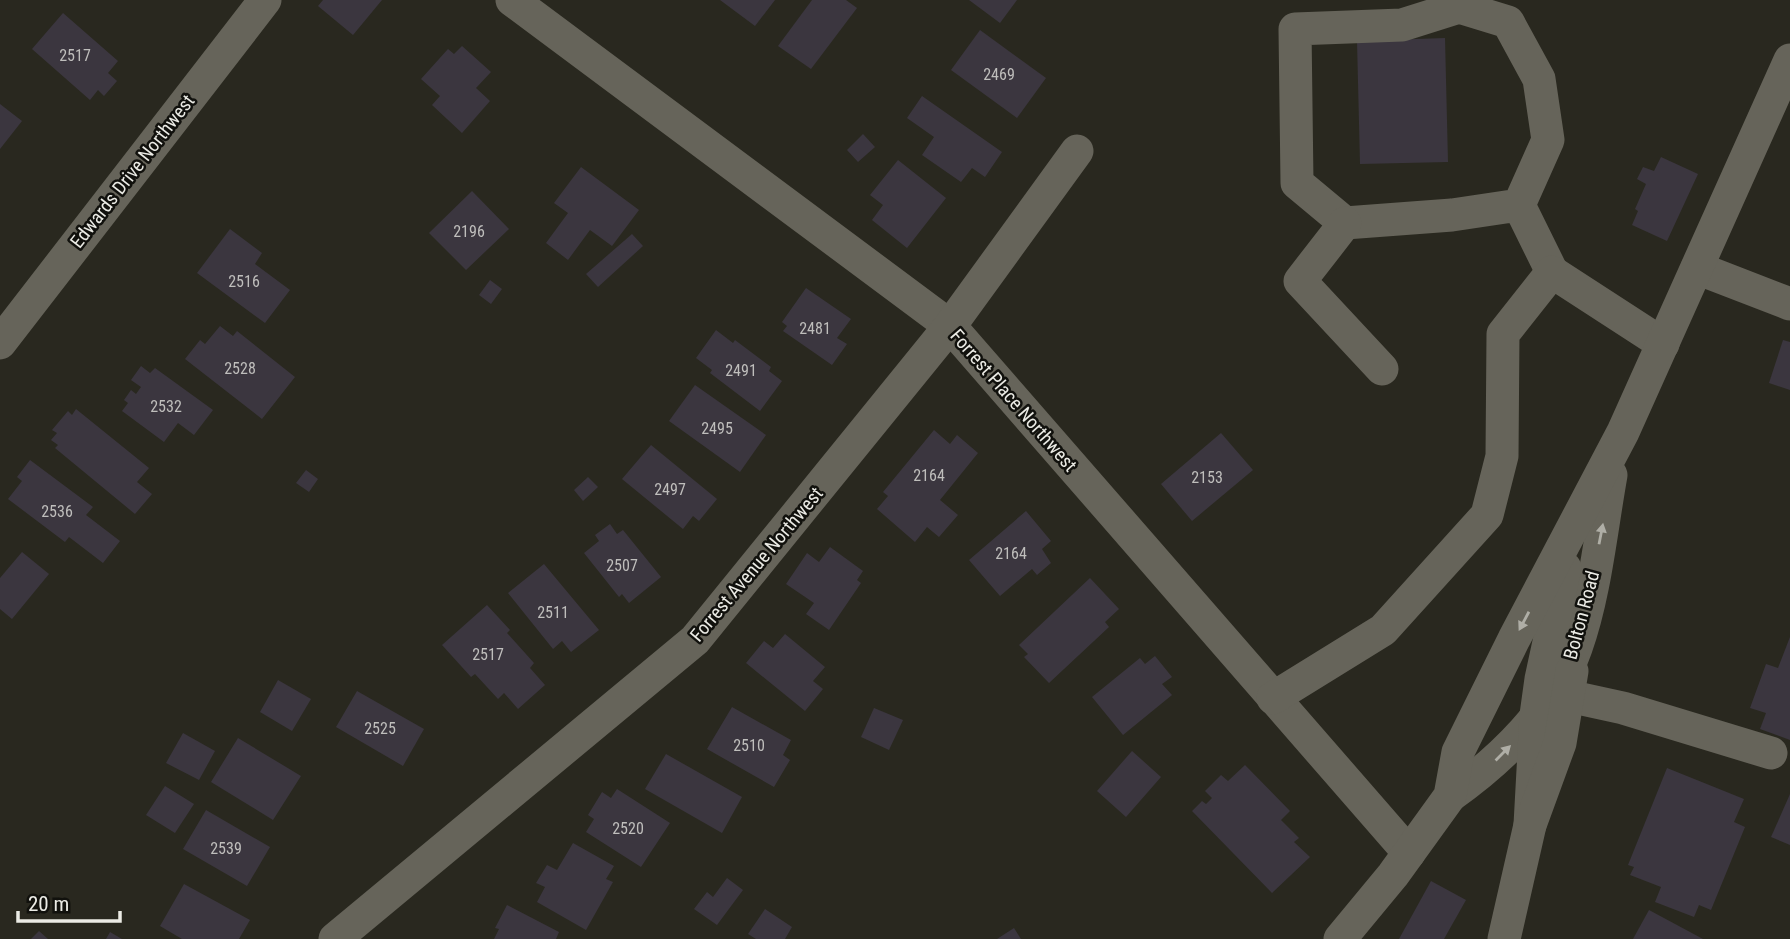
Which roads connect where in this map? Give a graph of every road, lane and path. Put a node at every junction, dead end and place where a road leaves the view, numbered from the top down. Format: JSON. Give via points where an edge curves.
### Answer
{"nodes":[{"id":1,"x":265,"y":0,"type":"edge"},
{"id":2,"x":512,"y":0,"type":"edge"},
{"id":3,"x":1790,"y":60,"type":"edge"},
{"id":4,"x":1077,"y":151,"type":"dead end"},
{"id":5,"x":1519,"y":205,"type":"junction"},
{"id":6,"x":1345,"y":223,"type":"junction"},
{"id":7,"x":1697,"y":268,"type":"junction"},
{"id":8,"x":1552,"y":272,"type":"junction"},
{"id":9,"x":1790,"y":304,"type":"edge"},
{"id":10,"x":6,"y":322,"type":"edge"},
{"id":11,"x":950,"y":326,"type":"junction"},
{"id":12,"x":1663,"y":344,"type":"junction"},
{"id":13,"x":1382,"y":369,"type":"dead end"},
{"id":14,"x":1623,"y":432,"type":"junction"},
{"id":15,"x":1579,"y":517,"type":"junction"},
{"id":16,"x":1576,"y":648,"type":"junction"},
{"id":17,"x":1568,"y":696,"type":"junction"},
{"id":18,"x":1273,"y":698,"type":"junction"},
{"id":19,"x":1536,"y":715,"type":"junction"},
{"id":20,"x":1771,"y":753,"type":"dead end"},
{"id":21,"x":1450,"y":796,"type":"junction"},
{"id":22,"x":1530,"y":825,"type":"junction"},
{"id":23,"x":1409,"y":853,"type":"junction"},
{"id":24,"x":335,"y":939,"type":"edge"},
{"id":25,"x":1340,"y":939,"type":"edge"},
{"id":26,"x":1504,"y":939,"type":"edge"}],
"edges":[{"from":1,"to":10,"type":"street","name":"Edwards Drive Northwest"},
{"from":2,"to":11,"type":"street","name":"Forrest Place Northwest"},
{"from":3,"to":7,"type":"street","name":"Bolton Road"},
{"from":4,"to":11,"type":"street","name":"Forrest Avenue Northwest"},
{"from":5,"to":6,"type":"street"},
{"from":5,"to":6,"type":"street","via":[[1548,140],[1539,79],[1508,22],[1459,7],[1402,25],[1295,29],[1297,183]]},
{"from":5,"to":8,"type":"street"},
{"from":6,"to":13,"type":"street","via":[[1300,281]]},
{"from":7,"to":9,"type":"street"},
{"from":7,"to":12,"type":"street","name":"Bolton Road"},
{"from":8,"to":12,"type":"street"},
{"from":8,"to":18,"type":"street","via":[[1503,334],[1502,456],[1487,516],[1383,631]]},
{"from":11,"to":18,"type":"street","name":"Forrest Place Northwest"},
{"from":11,"to":24,"type":"street","name":"Forrest Avenue Northwest","via":[[695,640]]},
{"from":12,"to":14,"type":"street","name":"Bolton Road"},
{"from":14,"to":15,"type":"street","name":"Bolton Road"},
{"from":16,"to":14,"type":"street","name":"Bolton Road","one_way":true},
{"from":15,"to":19,"type":"street"},
{"from":15,"to":21,"type":"street","name":"Bolton Road","one_way":true,"via":[[1458,752]]},
{"from":16,"to":17,"type":"street"},
{"from":16,"to":19,"type":"street","name":"Bolton Road"},
{"from":17,"to":20,"type":"street"},
{"from":17,"to":22,"type":"street","via":[[1560,743]]},
{"from":18,"to":23,"type":"street","name":"Forrest Place Northwest"},
{"from":21,"to":19,"type":"street","name":"Bolton Road","one_way":true,"via":[[1505,753]]},
{"from":19,"to":22,"type":"street"},
{"from":21,"to":23,"type":"street","name":"Bolton Road"},
{"from":22,"to":26,"type":"street"},
{"from":23,"to":25,"type":"street","name":"Bolton Road"}]}
